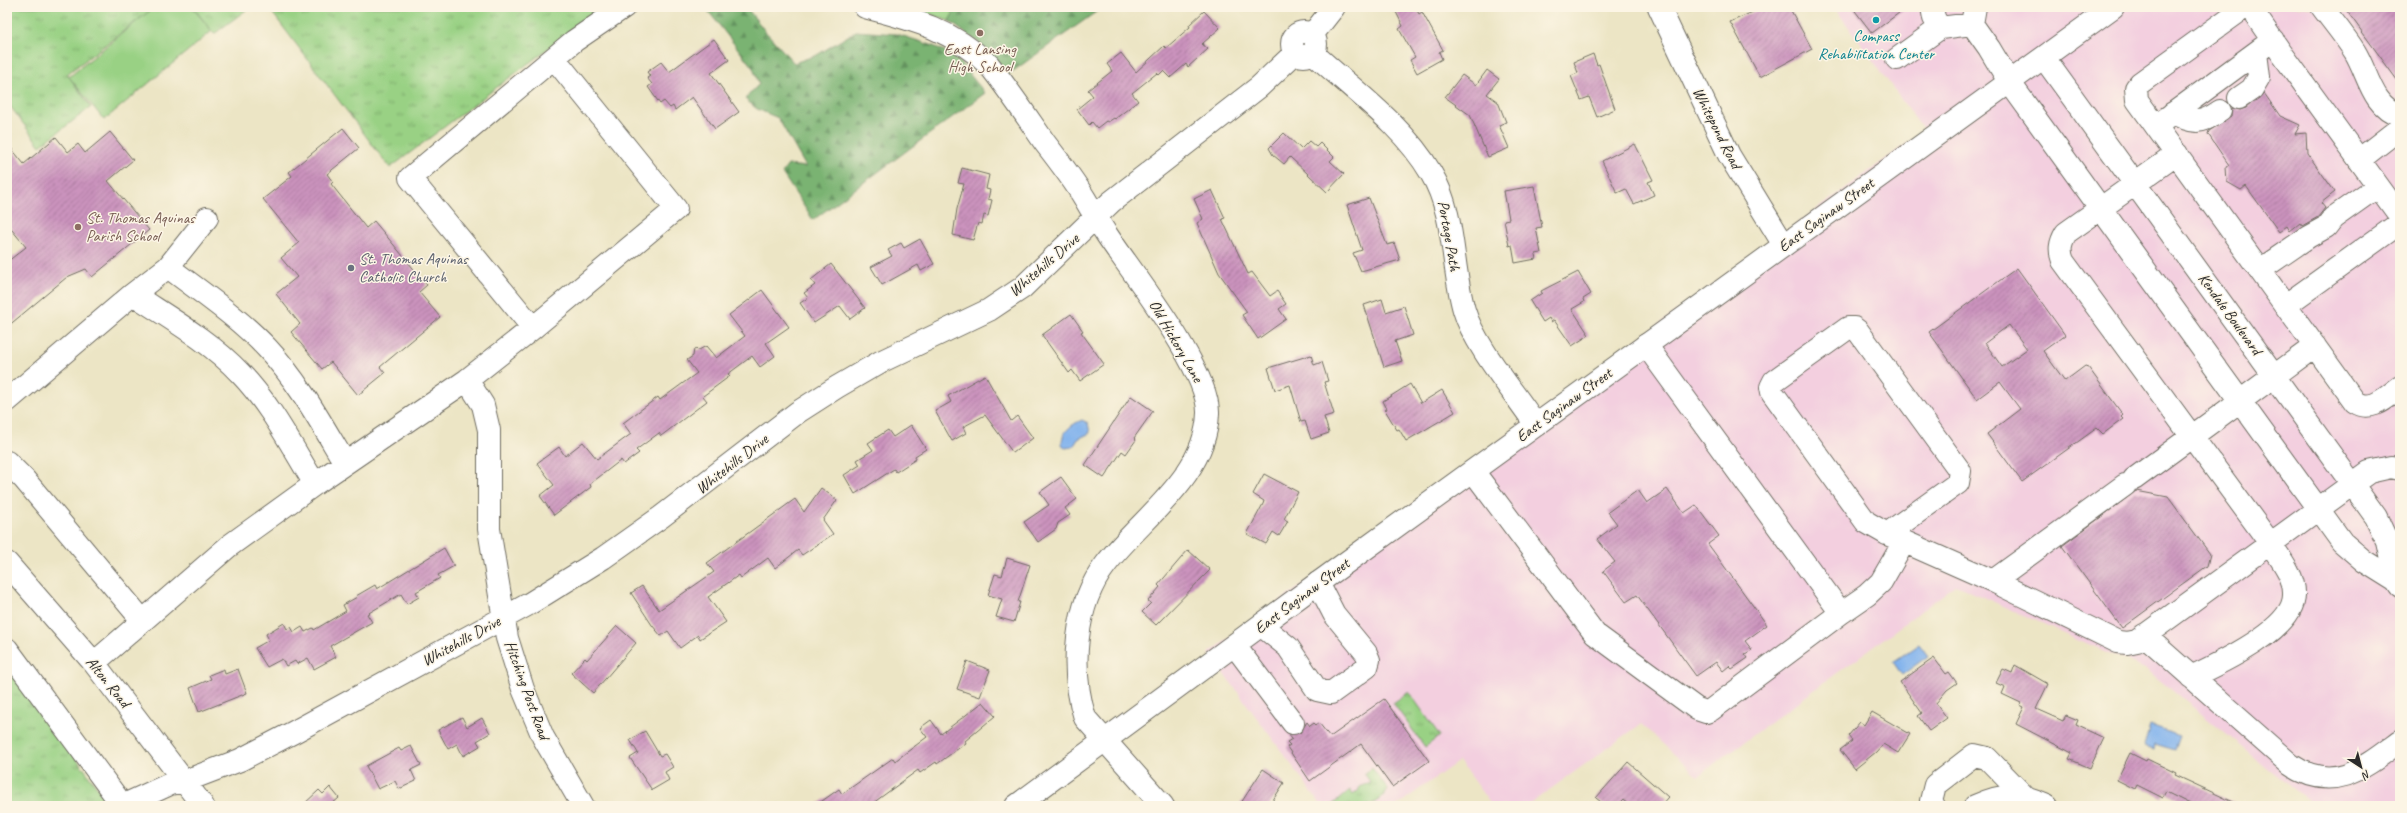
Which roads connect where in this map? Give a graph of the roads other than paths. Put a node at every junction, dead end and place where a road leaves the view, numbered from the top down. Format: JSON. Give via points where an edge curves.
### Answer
{"nodes":[{"id":1,"x":624,"y":7,"type":"edge"},
{"id":2,"x":866,"y":7,"type":"edge"},
{"id":3,"x":1334,"y":7,"type":"edge"},
{"id":4,"x":1660,"y":7,"type":"edge"},
{"id":5,"x":1932,"y":7,"type":"edge"},
{"id":6,"x":2245,"y":7,"type":"edge"},
{"id":7,"x":2253,"y":7,"type":"edge"},
{"id":8,"x":2322,"y":7,"type":"edge"},
{"id":9,"x":2111,"y":8,"type":"edge"},
{"id":10,"x":1973,"y":12,"type":"edge"},
{"id":11,"x":1940,"y":28,"type":"junction"},
{"id":12,"x":2273,"y":40,"type":"junction"},
{"id":13,"x":1307,"y":47,"type":"junction"},
{"id":14,"x":2256,"y":53,"type":"junction"},
{"id":15,"x":554,"y":58,"type":"junction"},
{"id":16,"x":2044,"y":58,"type":"junction"},
{"id":17,"x":1897,"y":59,"type":"dead end"},
{"id":18,"x":2010,"y":83,"type":"junction"},
{"id":19,"x":2378,"y":97,"type":"junction"},
{"id":20,"x":2239,"y":98,"type":"dead end"},
{"id":21,"x":2400,"y":100,"type":"edge"},
{"id":22,"x":2220,"y":111,"type":"dead end"},
{"id":23,"x":2173,"y":113,"type":"junction"},
{"id":24,"x":2400,"y":115,"type":"edge"},
{"id":25,"x":2156,"y":126,"type":"junction"},
{"id":26,"x":2400,"y":128,"type":"edge"},
{"id":27,"x":2177,"y":154,"type":"junction"},
{"id":28,"x":2359,"y":160,"type":"junction"},
{"id":29,"x":2135,"y":184,"type":"junction"},
{"id":30,"x":2392,"y":199,"type":"edge"},
{"id":31,"x":2100,"y":208,"type":"junction"},
{"id":32,"x":1096,"y":217,"type":"junction"},
{"id":33,"x":207,"y":218,"type":"dead end"},
{"id":34,"x":2400,"y":223,"type":"edge"},
{"id":35,"x":1784,"y":245,"type":"junction"},
{"id":36,"x":168,"y":267,"type":"junction"},
{"id":37,"x":2260,"y":270,"type":"junction"},
{"id":38,"x":133,"y":294,"type":"junction"},
{"id":39,"x":2286,"y":305,"type":"junction"},
{"id":40,"x":533,"y":328,"type":"junction"},
{"id":41,"x":1646,"y":345,"type":"junction"},
{"id":42,"x":2315,"y":346,"type":"junction"},
{"id":43,"x":2274,"y":375,"type":"junction"},
{"id":44,"x":467,"y":380,"type":"junction"},
{"id":45,"x":2400,"y":387,"type":"edge"},
{"id":46,"x":2241,"y":400,"type":"junction"},
{"id":47,"x":7,"y":401,"type":"edge"},
{"id":48,"x":1536,"y":425,"type":"junction"},
{"id":49,"x":2192,"y":436,"type":"junction"},
{"id":50,"x":7,"y":462,"type":"edge"},
{"id":51,"x":345,"y":463,"type":"junction"},
{"id":52,"x":2400,"y":469,"type":"edge"},
{"id":53,"x":1473,"y":471,"type":"junction"},
{"id":54,"x":315,"y":484,"type":"junction"},
{"id":55,"x":2352,"y":484,"type":"junction"},
{"id":56,"x":2318,"y":508,"type":"junction"},
{"id":57,"x":1895,"y":538,"type":"junction"},
{"id":58,"x":2270,"y":543,"type":"junction"},
{"id":59,"x":7,"y":563,"type":"edge"},
{"id":60,"x":1994,"y":581,"type":"junction"},
{"id":61,"x":1318,"y":584,"type":"junction"},
{"id":62,"x":2398,"y":584,"type":"edge"},
{"id":63,"x":1841,"y":613,"type":"junction"},
{"id":64,"x":505,"y":617,"type":"junction"},
{"id":65,"x":142,"y":620,"type":"junction"},
{"id":66,"x":1262,"y":626,"type":"junction"},
{"id":67,"x":2144,"y":635,"type":"junction"},
{"id":68,"x":1235,"y":646,"type":"junction"},
{"id":69,"x":7,"y":649,"type":"edge"},
{"id":70,"x":94,"y":663,"type":"junction"},
{"id":71,"x":2191,"y":677,"type":"junction"},
{"id":72,"x":1293,"y":723,"type":"dead end"},
{"id":73,"x":1105,"y":740,"type":"junction"},
{"id":74,"x":2400,"y":741,"type":"edge"},
{"id":75,"x":184,"y":780,"type":"junction"},
{"id":76,"x":2025,"y":797,"type":"junction"},
{"id":77,"x":123,"y":806,"type":"edge"},
{"id":78,"x":203,"y":806,"type":"edge"},
{"id":79,"x":583,"y":806,"type":"edge"},
{"id":80,"x":1016,"y":806,"type":"edge"},
{"id":81,"x":1163,"y":806,"type":"edge"},
{"id":82,"x":1934,"y":806,"type":"edge"},
{"id":83,"x":1975,"y":806,"type":"edge"},
{"id":84,"x":2047,"y":806,"type":"edge"}],
"edges":[{"from":1,"to":15,"type":"street"},
{"from":2,"to":32,"type":"street","name":"Old Hickory Lane","via":[[931,26],[976,53],[1000,80]]},
{"from":3,"to":13,"type":"street","name":"Whitehills Drive"},
{"from":4,"to":35,"type":"street","name":"Whitepond Road","via":[[1729,155]]},
{"from":5,"to":11,"type":"street","via":[[1934,18]]},
{"from":6,"to":25,"type":"street","via":[[2136,88],[2137,100]]},
{"from":7,"to":12,"type":"street"},
{"from":8,"to":19,"type":"street","via":[[2356,53],[2368,84]]},
{"from":9,"to":16,"type":"street","name":"East Saginaw Street"},
{"from":10,"to":11,"type":"street"},
{"from":10,"to":18,"type":"street","name":"Kendale Boulevard","via":[[1989,48]]},
{"from":11,"to":17,"type":"street"},
{"from":12,"to":14,"type":"street"},
{"from":12,"to":28,"type":"street"},
{"from":13,"to":32,"type":"street","name":"Whitehills Drive","via":[[1111,202]]},
{"from":13,"to":48,"type":"street","name":"Portage Path","via":[[1383,116],[1412,147],[1431,173],[1442,195],[1449,220],[1458,285],[1465,312],[1475,335]]},
{"from":14,"to":20,"type":"street","via":[[2259,77],[2252,89]]},
{"from":14,"to":23,"type":"street"},
{"from":15,"to":40,"type":"street","via":[[676,209]]},
{"from":15,"to":40,"type":"street","via":[[410,178]]},
{"from":16,"to":18,"type":"street","name":"East Saginaw Street"},
{"from":16,"to":29,"type":"street","name":"Kendale Boulevard"},
{"from":18,"to":31,"type":"street","name":"Kendale Boulevard"},
{"from":18,"to":35,"type":"street","name":"East Saginaw Street"},
{"from":19,"to":21,"type":"street","via":[[2390,102]]},
{"from":19,"to":24,"type":"street"},
{"from":22,"to":23,"type":"street","via":[[2209,119],[2195,122]]},
{"from":23,"to":25,"type":"street"},
{"from":25,"to":27,"type":"street"},
{"from":26,"to":28,"type":"street"},
{"from":27,"to":29,"type":"street"},
{"from":27,"to":37,"type":"street"},
{"from":28,"to":30,"type":"street"},
{"from":29,"to":31,"type":"street"},
{"from":29,"to":43,"type":"street","name":"Kendale Boulevard"},
{"from":30,"to":37,"type":"street","via":[[2332,218],[2326,227]]},
{"from":31,"to":46,"type":"street","name":"Kendale Boulevard"},
{"from":31,"to":49,"type":"street","via":[[2066,233],[2060,246],[2063,261]]},
{"from":32,"to":64,"type":"street","name":"Whitehills Drive","via":[[1022,288],[989,310],[880,362],[837,387],[798,412],[603,558]]},
{"from":32,"to":73,"type":"street","name":"Old Hickory Lane","via":[[1191,361],[1203,387],[1208,410],[1206,437],[1188,473],[1105,566],[1093,586],[1084,612],[1078,644],[1080,702],[1085,718]]},
{"from":33,"to":36,"type":"street"},
{"from":34,"to":39,"type":"street"},
{"from":35,"to":41,"type":"street","name":"East Saginaw Street"},
{"from":36,"to":38,"type":"street"},
{"from":36,"to":51,"type":"street","via":[[236,319],[267,348],[308,402]]},
{"from":37,"to":39,"type":"street"},
{"from":38,"to":47,"type":"street"},
{"from":38,"to":54,"type":"street","via":[[203,341],[241,374],[260,397]]},
{"from":39,"to":42,"type":"street"},
{"from":40,"to":44,"type":"street"},
{"from":41,"to":48,"type":"street","name":"East Saginaw Street"},
{"from":41,"to":63,"type":"street"},
{"from":42,"to":43,"type":"street"},
{"from":42,"to":45,"type":"street","via":[[2355,402],[2366,407],[2378,403]]},
{"from":43,"to":46,"type":"street"},
{"from":43,"to":55,"type":"street","name":"Kendale Boulevard"},
{"from":44,"to":51,"type":"street"},
{"from":44,"to":64,"type":"street","name":"Hitching Post Road","via":[[483,405],[488,430],[489,529],[495,574]]},
{"from":46,"to":49,"type":"street"},
{"from":46,"to":56,"type":"street","name":"Kendale Boulevard"},
{"from":48,"to":53,"type":"street","name":"East Saginaw Street"},
{"from":49,"to":58,"type":"street"},
{"from":49,"to":60,"type":"street"},
{"from":50,"to":65,"type":"street"},
{"from":51,"to":54,"type":"street"},
{"from":52,"to":55,"type":"street","via":[[2379,468],[2368,472]]},
{"from":53,"to":61,"type":"street","name":"East Saginaw Street"},
{"from":53,"to":63,"type":"street","via":[[1595,634],[1702,711],[1711,710]]},
{"from":54,"to":65,"type":"street","via":[[229,546]]},
{"from":55,"to":56,"type":"street"},
{"from":55,"to":62,"type":"street","name":"Kendale Boulevard","via":[[2376,517],[2387,541]]},
{"from":56,"to":58,"type":"street"},
{"from":56,"to":62,"type":"street","name":"Kendale Boulevard","via":[[2342,542]]},
{"from":57,"to":57,"type":"street","via":[[1866,522],[1772,392],[1774,382],[1848,328],[1858,330],[1960,471],[1958,483]]},
{"from":57,"to":60,"type":"street"},
{"from":57,"to":63,"type":"street","via":[[1880,582],[1867,596]]},
{"from":58,"to":67,"type":"street"},
{"from":58,"to":71,"type":"street","via":[[2292,581],[2295,596],[2289,611],[2279,624],[2231,658]]},
{"from":59,"to":70,"type":"street","name":"Alton Road"},
{"from":60,"to":67,"type":"street","via":[[2118,642],[2127,643]]},
{"from":61,"to":66,"type":"street","name":"East Saginaw Street"},
{"from":61,"to":66,"type":"street","via":[[1334,614],[1366,653],[1369,660],[1367,667],[1331,693],[1324,694],[1317,690],[1288,647]]},
{"from":64,"to":75,"type":"street","name":"Whitehills Drive","via":[[240,760]]},
{"from":64,"to":79,"type":"street","name":"Hitching Post Road","via":[[507,638],[543,737]]},
{"from":65,"to":70,"type":"street"},
{"from":66,"to":68,"type":"street","name":"East Saginaw Street"},
{"from":67,"to":71,"type":"street"},
{"from":68,"to":72,"type":"street"},
{"from":68,"to":73,"type":"street","name":"East Saginaw Street"},
{"from":69,"to":77,"type":"street"},
{"from":70,"to":75,"type":"street","name":"Alton Road"},
{"from":71,"to":74,"type":"street","via":[[2305,775],[2320,778],[2350,774],[2366,766]]},
{"from":73,"to":80,"type":"street","name":"East Saginaw Street"},
{"from":73,"to":81,"type":"street","name":"Old Hickory Lane"},
{"from":75,"to":77,"type":"street","name":"Whitehills Drive"},
{"from":75,"to":78,"type":"street","name":"Alton Road"},
{"from":76,"to":82,"type":"street","via":[[1987,758],[1974,755],[1935,785],[1931,801]]},
{"from":76,"to":83,"type":"street","via":[[1996,796]]},
{"from":76,"to":84,"type":"street"}]}
